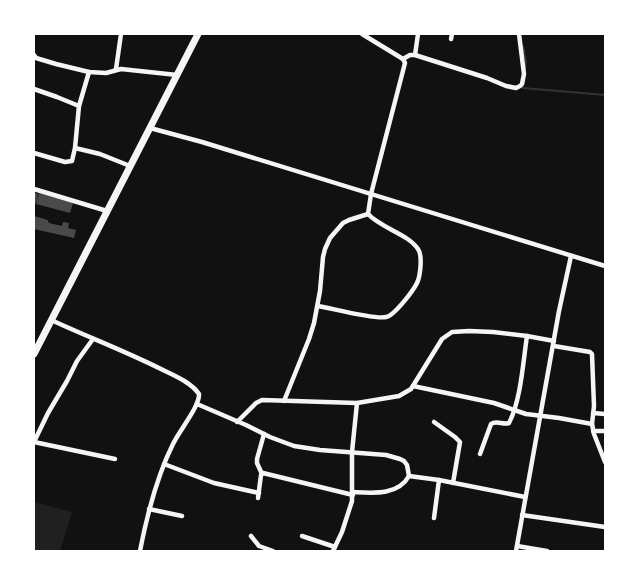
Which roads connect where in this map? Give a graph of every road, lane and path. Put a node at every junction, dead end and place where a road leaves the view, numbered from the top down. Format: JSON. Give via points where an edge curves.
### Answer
{"nodes":[{"id":1,"x":121,"y":34,"type":"edge"},
{"id":2,"x":198,"y":34,"type":"edge"},
{"id":3,"x":362,"y":34,"type":"edge"},
{"id":4,"x":418,"y":34,"type":"edge"},
{"id":5,"x":519,"y":34,"type":"edge"},
{"id":6,"x":415,"y":55,"type":"junction"},
{"id":7,"x":34,"y":59,"type":"edge"},
{"id":8,"x":403,"y":59,"type":"junction"},
{"id":9,"x":116,"y":69,"type":"junction"},
{"id":10,"x":90,"y":72,"type":"junction"},
{"id":11,"x":177,"y":75,"type":"junction"},
{"id":12,"x":34,"y":89,"type":"edge"},
{"id":13,"x":79,"y":106,"type":"junction"},
{"id":14,"x":150,"y":128,"type":"junction"},
{"id":15,"x":75,"y":148,"type":"junction"},
{"id":16,"x":34,"y":153,"type":"edge"},
{"id":17,"x":130,"y":166,"type":"junction"},
{"id":18,"x":34,"y":189,"type":"edge"},
{"id":19,"x":371,"y":194,"type":"junction"},
{"id":20,"x":107,"y":211,"type":"junction"},
{"id":21,"x":368,"y":214,"type":"junction"},
{"id":22,"x":571,"y":256,"type":"junction"},
{"id":23,"x":605,"y":266,"type":"edge"},
{"id":24,"x":318,"y":306,"type":"junction"},
{"id":25,"x":51,"y":320,"type":"junction"},
{"id":26,"x":527,"y":336,"type":"junction"},
{"id":27,"x":93,"y":339,"type":"junction"},
{"id":28,"x":554,"y":343,"type":"junction"},
{"id":29,"x":34,"y":354,"type":"edge"},
{"id":30,"x":413,"y":386,"type":"junction"},
{"id":31,"x":284,"y":401,"type":"junction"},
{"id":32,"x":357,"y":403,"type":"junction"},
{"id":33,"x":197,"y":404,"type":"junction"},
{"id":34,"x":514,"y":411,"type":"junction"},
{"id":35,"x":593,"y":413,"type":"junction"},
{"id":36,"x":605,"y":414,"type":"edge"},
{"id":37,"x":541,"y":416,"type":"junction"},
{"id":38,"x":238,"y":422,"type":"junction"},
{"id":39,"x":434,"y":422,"type":"dead end"},
{"id":40,"x":592,"y":424,"type":"junction"},
{"id":41,"x":593,"y":431,"type":"junction"},
{"id":42,"x":605,"y":431,"type":"edge"},
{"id":43,"x":264,"y":434,"type":"junction"},
{"id":44,"x":34,"y":442,"type":"edge"},
{"id":45,"x":352,"y":452,"type":"junction"},
{"id":46,"x":480,"y":454,"type":"dead end"},
{"id":47,"x":115,"y":459,"type":"dead end"},
{"id":48,"x":605,"y":462,"type":"edge"},
{"id":49,"x":164,"y":464,"type":"junction"},
{"id":50,"x":262,"y":474,"type":"junction"},
{"id":51,"x":409,"y":476,"type":"junction"},
{"id":52,"x":439,"y":480,"type":"junction"},
{"id":53,"x":453,"y":483,"type":"junction"},
{"id":54,"x":353,"y":494,"type":"junction"},
{"id":55,"x":525,"y":498,"type":"junction"},
{"id":56,"x":149,"y":509,"type":"junction"},
{"id":57,"x":522,"y":515,"type":"junction"},
{"id":58,"x":182,"y":516,"type":"dead end"},
{"id":59,"x":434,"y":518,"type":"dead end"},
{"id":60,"x":605,"y":527,"type":"edge"},
{"id":61,"x":251,"y":536,"type":"dead end"},
{"id":62,"x":302,"y":536,"type":"dead end"},
{"id":63,"x":334,"y":549,"type":"edge"},
{"id":64,"x":516,"y":549,"type":"edge"},
{"id":65,"x":140,"y":551,"type":"edge"},
{"id":66,"x":273,"y":551,"type":"edge"},
{"id":67,"x":546,"y":551,"type":"edge"}],
"edges":[{"from":1,"to":9,"type":"street"},
{"from":2,"to":11,"type":"main road"},
{"from":3,"to":8,"type":"street"},
{"from":4,"to":6,"type":"street"},
{"from":5,"to":6,"type":"street","via":[[524,74],[522,84],[516,88]]},
{"from":6,"to":8,"type":"street"},
{"from":7,"to":10,"type":"street"},
{"from":8,"to":19,"type":"street"},
{"from":9,"to":10,"type":"street","via":[[106,73]]},
{"from":9,"to":11,"type":"street"},
{"from":10,"to":13,"type":"street"},
{"from":11,"to":14,"type":"main road"},
{"from":12,"to":13,"type":"street"},
{"from":13,"to":15,"type":"street"},
{"from":14,"to":17,"type":"main road"},
{"from":14,"to":19,"type":"street"},
{"from":15,"to":16,"type":"street","via":[[74,158],[69,162]]},
{"from":15,"to":17,"type":"street"},
{"from":17,"to":20,"type":"main road"},
{"from":18,"to":20,"type":"street"},
{"from":19,"to":21,"type":"street"},
{"from":19,"to":22,"type":"street"},
{"from":20,"to":25,"type":"main road"},
{"from":21,"to":24,"type":"street","via":[[343,223],[330,238],[323,256]]},
{"from":21,"to":24,"type":"street","via":[[418,249],[421,256],[415,286],[388,317]]},
{"from":22,"to":23,"type":"street"},
{"from":22,"to":28,"type":"street"},
{"from":24,"to":31,"type":"street","via":[[309,340]]},
{"from":25,"to":27,"type":"street"},
{"from":25,"to":29,"type":"main road"},
{"from":26,"to":28,"type":"street"},
{"from":26,"to":30,"type":"street","via":[[452,332],[442,339]]},
{"from":26,"to":34,"type":"street"},
{"from":27,"to":33,"type":"street","via":[[188,384],[199,394]]},
{"from":27,"to":44,"type":"street","via":[[77,361]]},
{"from":28,"to":35,"type":"street","via":[[592,352]]},
{"from":28,"to":37,"type":"street"},
{"from":30,"to":32,"type":"street","via":[[399,396]]},
{"from":30,"to":34,"type":"street","via":[[494,403]]},
{"from":31,"to":32,"type":"street"},
{"from":31,"to":38,"type":"street","via":[[259,401]]},
{"from":32,"to":45,"type":"street"},
{"from":33,"to":38,"type":"street"},
{"from":33,"to":49,"type":"street"},
{"from":34,"to":37,"type":"street"},
{"from":34,"to":46,"type":"street","via":[[508,423],[491,424]]},
{"from":35,"to":36,"type":"street"},
{"from":35,"to":40,"type":"street"},
{"from":37,"to":40,"type":"street"},
{"from":37,"to":55,"type":"street"},
{"from":38,"to":43,"type":"street"},
{"from":39,"to":53,"type":"street","via":[[460,442]]},
{"from":40,"to":41,"type":"street"},
{"from":41,"to":42,"type":"street"},
{"from":41,"to":48,"type":"street"},
{"from":43,"to":45,"type":"street","via":[[294,446]]},
{"from":43,"to":50,"type":"street","via":[[257,460]]},
{"from":44,"to":47,"type":"street"},
{"from":45,"to":51,"type":"street","via":[[400,459],[407,465]]},
{"from":45,"to":54,"type":"street"},
{"from":49,"to":50,"type":"street","via":[[214,483],[259,495]]},
{"from":49,"to":56,"type":"street"},
{"from":50,"to":54,"type":"street"},
{"from":51,"to":52,"type":"street"},
{"from":51,"to":54,"type":"street","via":[[396,489]]},
{"from":52,"to":53,"type":"street"},
{"from":52,"to":59,"type":"street"},
{"from":53,"to":55,"type":"street"},
{"from":54,"to":63,"type":"street"},
{"from":55,"to":57,"type":"street"},
{"from":56,"to":58,"type":"street"},
{"from":56,"to":65,"type":"street"},
{"from":57,"to":60,"type":"street"},
{"from":57,"to":64,"type":"street"},
{"from":61,"to":66,"type":"street","via":[[259,546]]},
{"from":62,"to":63,"type":"street"},
{"from":64,"to":67,"type":"street"}]}
